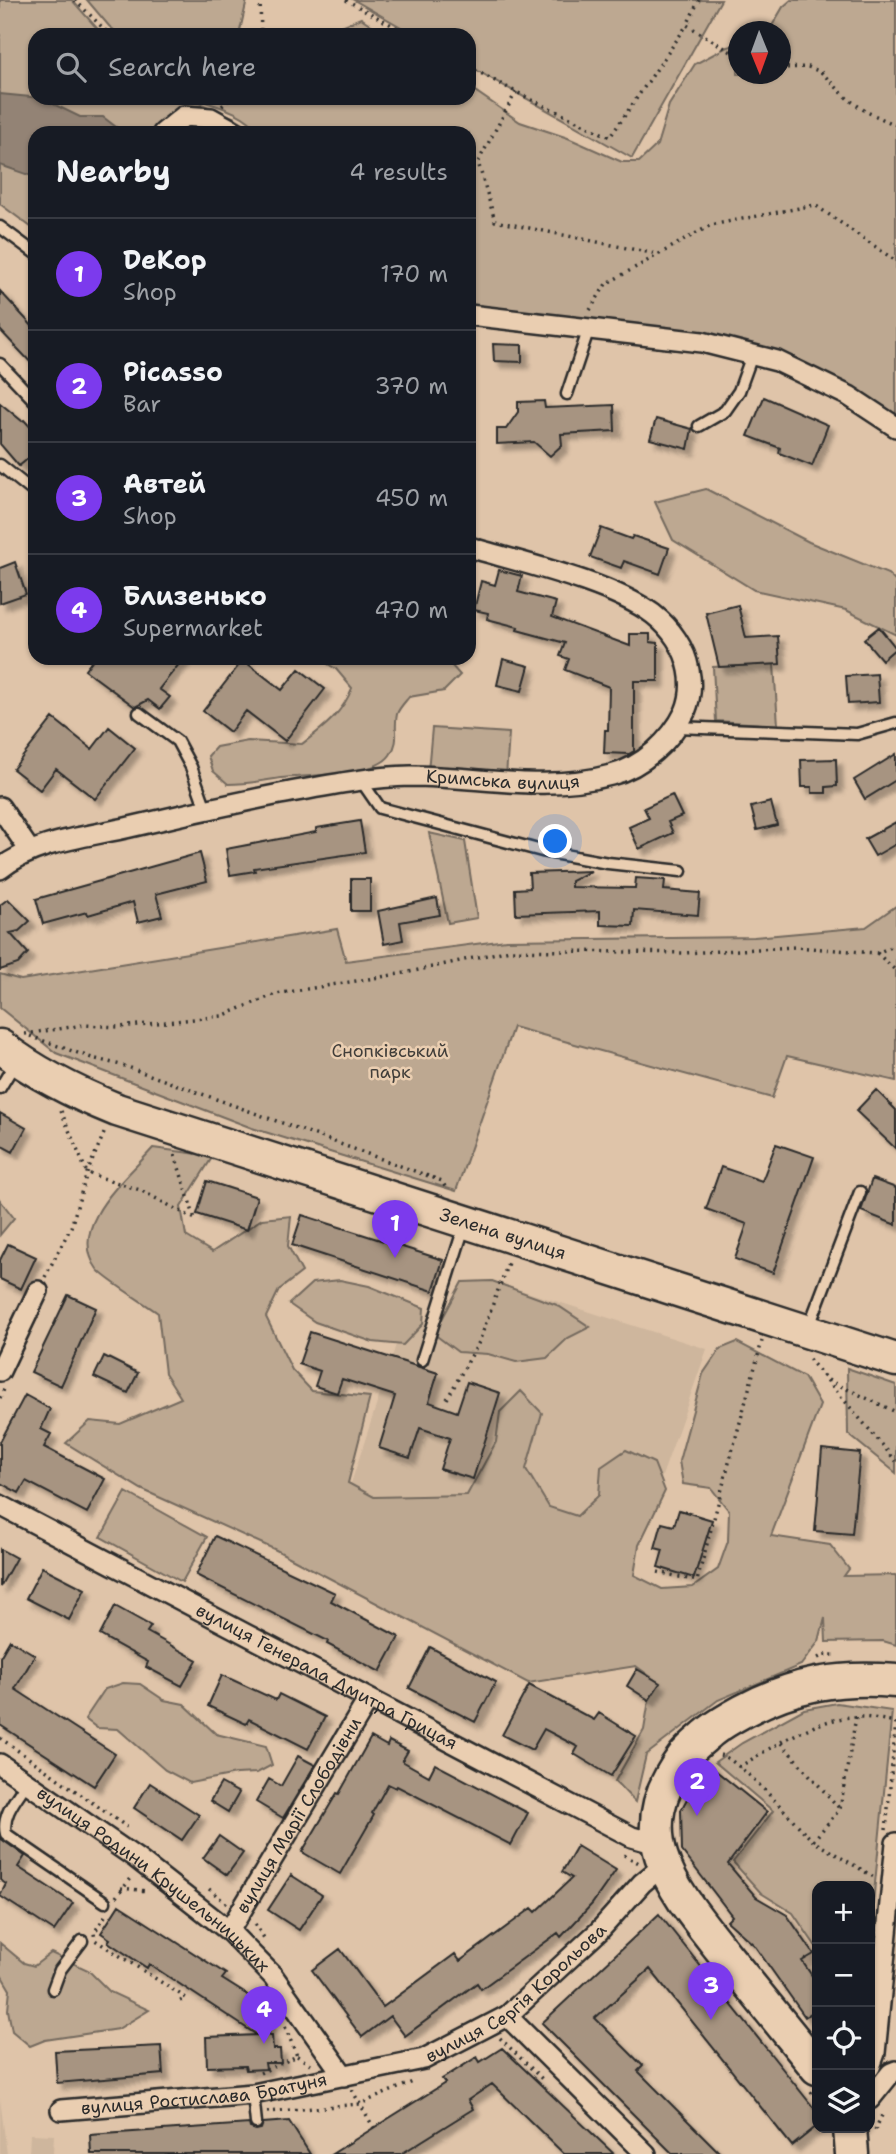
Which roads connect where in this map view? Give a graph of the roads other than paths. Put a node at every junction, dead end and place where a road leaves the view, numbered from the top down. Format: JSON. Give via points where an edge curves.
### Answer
{"nodes":[{"id":1,"x":172,"y":126,"type":"edge"},
{"id":2,"x":225,"y":126,"type":"edge"},
{"id":3,"x":0,"y":227,"type":"edge"},
{"id":4,"x":28,"y":248,"type":"edge"},
{"id":5,"x":476,"y":316,"type":"edge"},
{"id":6,"x":584,"y":327,"type":"junction"},
{"id":7,"x":752,"y":355,"type":"junction"},
{"id":8,"x":0,"y":364,"type":"edge"},
{"id":9,"x":28,"y":394,"type":"edge"},
{"id":10,"x":567,"y":394,"type":"dead end"},
{"id":11,"x":699,"y":426,"type":"dead end"},
{"id":12,"x":896,"y":427,"type":"edge"},
{"id":13,"x":0,"y":465,"type":"edge"},
{"id":14,"x":28,"y":487,"type":"edge"},
{"id":15,"x":476,"y":549,"type":"edge"},
{"id":16,"x":139,"y":713,"type":"dead end"},
{"id":17,"x":896,"y":723,"type":"edge"},
{"id":18,"x":677,"y":727,"type":"junction"},
{"id":19,"x":360,"y":778,"type":"junction"},
{"id":20,"x":0,"y":807,"type":"edge"},
{"id":21,"x":206,"y":809,"type":"junction"},
{"id":22,"x":30,"y":850,"type":"junction"},
{"id":23,"x":0,"y":869,"type":"edge"},
{"id":24,"x":681,"y":870,"type":"dead end"},
{"id":25,"x":9,"y":1053,"type":"edge"},
{"id":26,"x":0,"y":1088,"type":"edge"},
{"id":27,"x":860,"y":1192,"type":"dead end"},
{"id":28,"x":459,"y":1212,"type":"junction"},
{"id":29,"x":38,"y":1291,"type":"road end"},
{"id":30,"x":808,"y":1345,"type":"junction"},
{"id":31,"x":422,"y":1360,"type":"dead end"},
{"id":32,"x":896,"y":1360,"type":"edge"},
{"id":33,"x":0,"y":1371,"type":"edge"},
{"id":34,"x":0,"y":1505,"type":"edge"},
{"id":35,"x":896,"y":1681,"type":"edge"},
{"id":36,"x":368,"y":1700,"type":"junction"},
{"id":37,"x":0,"y":1764,"type":"edge"},
{"id":38,"x":27,"y":1782,"type":"junction"},
{"id":39,"x":896,"y":1843,"type":"edge"},
{"id":40,"x":649,"y":1857,"type":"junction"},
{"id":41,"x":109,"y":1904,"type":"road end"},
{"id":42,"x":229,"y":1931,"type":"junction"},
{"id":43,"x":82,"y":1941,"type":"dead end"},
{"id":44,"x":53,"y":1989,"type":"dead end"},
{"id":45,"x":507,"y":2016,"type":"junction"},
{"id":46,"x":875,"y":2053,"type":"edge"},
{"id":47,"x":896,"y":2071,"type":"edge"},
{"id":48,"x":344,"y":2076,"type":"junction"},
{"id":49,"x":812,"y":2078,"type":"edge"},
{"id":50,"x":253,"y":2094,"type":"junction"},
{"id":51,"x":877,"y":2105,"type":"edge"},
{"id":52,"x":61,"y":2110,"type":"dead end"},
{"id":53,"x":256,"y":2123,"type":"dead end"},
{"id":54,"x":646,"y":2154,"type":"edge"}],
"edges":[{"from":1,"to":2,"type":"street","via":[[184,116],[211,118]]},
{"from":3,"to":4,"type":"lane"},
{"from":5,"to":6,"type":"street"},
{"from":6,"to":7,"type":"street","via":[[702,342]]},
{"from":6,"to":10,"type":"lane"},
{"from":7,"to":11,"type":"lane","via":[[739,391],[725,411]]},
{"from":7,"to":12,"type":"street","via":[[778,361],[849,396]]},
{"from":8,"to":9,"type":"lane"},
{"from":13,"to":14,"type":"lane"},
{"from":15,"to":18,"type":"street","name":"Кримська вулиця","via":[[578,580],[653,614],[675,636],[687,659],[689,703]]},
{"from":16,"to":21,"type":"lane","via":[[177,741]]},
{"from":17,"to":18,"type":"lane","via":[[857,734]]},
{"from":18,"to":19,"type":"street","name":"Кримська вулиця","via":[[634,768],[580,782],[540,785],[413,776]]},
{"from":19,"to":21,"type":"street","name":"Кримська вулиця"},
{"from":19,"to":24,"type":"lane","via":[[380,808],[542,850]]},
{"from":20,"to":22,"type":"street"},
{"from":21,"to":22,"type":"street","name":"Кримська вулиця"},
{"from":22,"to":23,"type":"street","name":"Кримська вулиця"},
{"from":25,"to":26,"type":"lane"},
{"from":25,"to":28,"type":"main road","name":"Зелена вулиця","via":[[68,1090],[117,1110]]},
{"from":27,"to":30,"type":"lane"},
{"from":28,"to":30,"type":"main road","name":"Зелена вулиця"},
{"from":28,"to":31,"type":"lane"},
{"from":29,"to":33,"type":"street"},
{"from":30,"to":32,"type":"main road","name":"Зелена вулиця"},
{"from":34,"to":36,"type":"street","name":"вулиця Генерала Дмитра Грицая"},
{"from":35,"to":40,"type":"main road","via":[[863,1678],[814,1683],[763,1700],[719,1724],[685,1754],[667,1782]]},
{"from":36,"to":40,"type":"street","name":"вулиця Генерала Дмитра Грицая"},
{"from":36,"to":42,"type":"street","name":"вулиця Марії Слободівни"},
{"from":37,"to":38,"type":"street","name":"вулиця Родини Крушельницьких"},
{"from":38,"to":41,"type":"lane","via":[[6,1816],[6,1834]]},
{"from":38,"to":42,"type":"street","name":"вулиця Родини Крушельницьких"},
{"from":39,"to":46,"type":"street"},
{"from":40,"to":45,"type":"street","name":"вулиця Сергія Корольова","via":[[599,1931]]},
{"from":40,"to":49,"type":"main road"},
{"from":42,"to":48,"type":"street","name":"вулиця Родини Крушельницьких","via":[[273,1976]]},
{"from":43,"to":44,"type":"lane","via":[[60,1970]]},
{"from":45,"to":48,"type":"street","name":"вулиця Сергія Корольова","via":[[424,2059]]},
{"from":45,"to":54,"type":"street"},
{"from":47,"to":51,"type":"street"},
{"from":48,"to":50,"type":"street","name":"вулиця Ростислава Братуня"},
{"from":50,"to":52,"type":"street","name":"вулиця Ростислава Братуня"},
{"from":50,"to":53,"type":"lane"}]}
